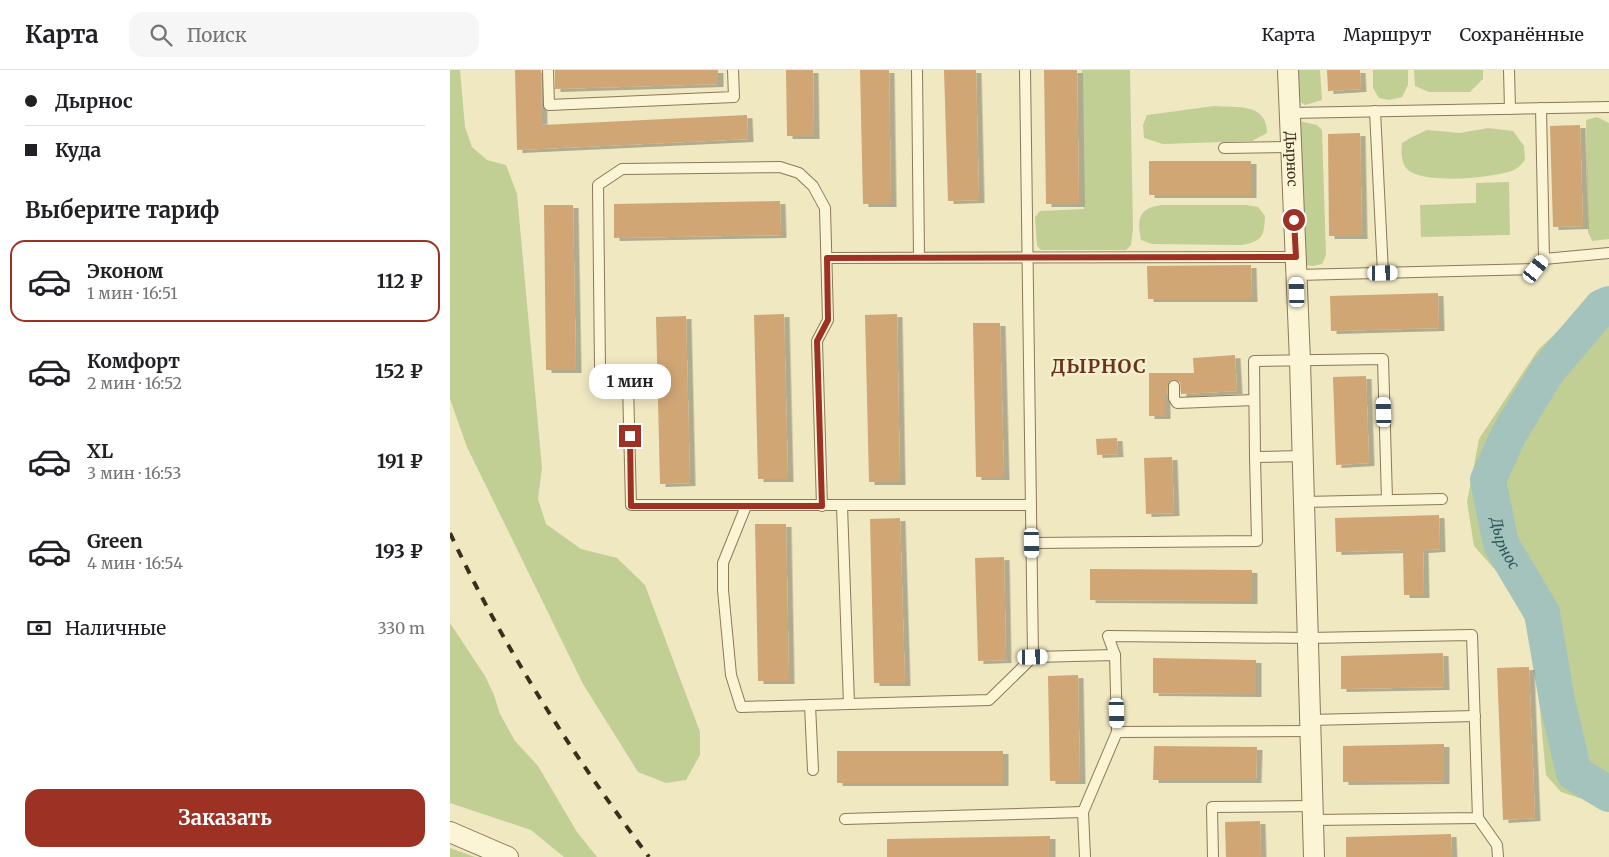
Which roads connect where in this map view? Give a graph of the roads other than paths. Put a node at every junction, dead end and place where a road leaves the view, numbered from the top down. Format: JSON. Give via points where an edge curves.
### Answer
{"nodes":[{"id":1,"x":548,"y":70,"type":"edge"},
{"id":2,"x":732,"y":70,"type":"edge"},
{"id":3,"x":917,"y":70,"type":"edge"},
{"id":4,"x":1025,"y":70,"type":"edge"},
{"id":5,"x":1288,"y":70,"type":"edge"},
{"id":6,"x":1508,"y":70,"type":"edge"},
{"id":7,"x":1609,"y":107,"type":"edge"},
{"id":8,"x":1541,"y":108,"type":"junction"},
{"id":9,"x":1510,"y":109,"type":"junction"},
{"id":10,"x":1375,"y":111,"type":"junction"},
{"id":11,"x":1290,"y":113,"type":"junction"},
{"id":12,"x":1292,"y":147,"type":"junction"},
{"id":13,"x":1224,"y":148,"type":"dead end"},
{"id":14,"x":1609,"y":253,"type":"edge"},
{"id":15,"x":919,"y":257,"type":"junction"},
{"id":16,"x":1028,"y":257,"type":"junction"},
{"id":17,"x":827,"y":258,"type":"junction"},
{"id":18,"x":1544,"y":259,"type":"junction"},
{"id":19,"x":1296,"y":266,"type":"junction"},
{"id":20,"x":1383,"y":273,"type":"junction"},
{"id":21,"x":1300,"y":361,"type":"junction"},
{"id":22,"x":1174,"y":386,"type":"dead end"},
{"id":23,"x":1254,"y":400,"type":"junction"},
{"id":24,"x":1303,"y":456,"type":"junction"},
{"id":25,"x":1255,"y":457,"type":"junction"},
{"id":26,"x":1442,"y":498,"type":"dead end"},
{"id":27,"x":1387,"y":500,"type":"junction"},
{"id":28,"x":1304,"y":502,"type":"junction"},
{"id":29,"x":1031,"y":505,"type":"junction"},
{"id":30,"x":746,"y":506,"type":"junction"},
{"id":31,"x":822,"y":506,"type":"junction"},
{"id":32,"x":842,"y":506,"type":"junction"},
{"id":33,"x":1032,"y":543,"type":"junction"},
{"id":34,"x":1308,"y":638,"type":"junction"},
{"id":35,"x":1115,"y":655,"type":"junction"},
{"id":36,"x":1033,"y":657,"type":"junction"},
{"id":37,"x":849,"y":704,"type":"junction"},
{"id":38,"x":810,"y":705,"type":"junction"},
{"id":39,"x":1475,"y":716,"type":"junction"},
{"id":40,"x":1310,"y":725,"type":"junction"},
{"id":41,"x":1118,"y":732,"type":"junction"},
{"id":42,"x":813,"y":770,"type":"dead end"},
{"id":43,"x":1083,"y":812,"type":"junction"},
{"id":44,"x":1313,"y":813,"type":"junction"},
{"id":45,"x":1478,"y":818,"type":"junction"},
{"id":46,"x":845,"y":819,"type":"dead end"},
{"id":47,"x":450,"y":832,"type":"edge"},
{"id":48,"x":508,"y":857,"type":"edge"},
{"id":49,"x":1085,"y":857,"type":"edge"},
{"id":50,"x":1213,"y":857,"type":"edge"},
{"id":51,"x":1314,"y":857,"type":"edge"},
{"id":52,"x":1498,"y":857,"type":"edge"}],
"edges":[{"from":1,"to":2,"type":"lane","via":[[549,105],[734,96]]},
{"from":3,"to":15,"type":"lane"},
{"from":4,"to":16,"type":"lane"},
{"from":5,"to":11,"type":"street","name":"Дырнос"},
{"from":6,"to":9,"type":"lane"},
{"from":7,"to":8,"type":"lane"},
{"from":8,"to":9,"type":"lane"},
{"from":8,"to":18,"type":"lane"},
{"from":9,"to":10,"type":"lane"},
{"from":10,"to":11,"type":"lane"},
{"from":10,"to":20,"type":"lane"},
{"from":11,"to":12,"type":"street","name":"Дырнос"},
{"from":12,"to":13,"type":"lane"},
{"from":12,"to":19,"type":"street","name":"Дырнос"},
{"from":14,"to":18,"type":"lane"},
{"from":15,"to":16,"type":"lane"},
{"from":15,"to":17,"type":"lane"},
{"from":16,"to":19,"type":"lane"},
{"from":16,"to":29,"type":"lane"},
{"from":17,"to":30,"type":"lane","via":[[825,208],[813,186],[799,173],[780,167],[622,169],[598,185],[600,368],[628,384],[631,506]]},
{"from":17,"to":31,"type":"lane","via":[[828,320],[817,341]]},
{"from":18,"to":20,"type":"lane","via":[[1536,269]]},
{"from":19,"to":20,"type":"lane"},
{"from":19,"to":21,"type":"street","name":"Дырнос"},
{"from":21,"to":23,"type":"lane","via":[[1254,361]]},
{"from":21,"to":24,"type":"street","name":"Дырнос"},
{"from":21,"to":27,"type":"lane","via":[[1383,359]]},
{"from":22,"to":23,"type":"lane","via":[[1177,403]]},
{"from":23,"to":25,"type":"lane"},
{"from":24,"to":25,"type":"lane"},
{"from":24,"to":28,"type":"street","name":"Дырнос"},
{"from":25,"to":33,"type":"lane","via":[[1256,541]]},
{"from":26,"to":27,"type":"lane"},
{"from":27,"to":28,"type":"lane"},
{"from":28,"to":34,"type":"street","name":"Дырнос"},
{"from":29,"to":32,"type":"lane"},
{"from":29,"to":33,"type":"lane"},
{"from":30,"to":31,"type":"lane"},
{"from":30,"to":38,"type":"lane","via":[[723,563],[731,675],[740,707]]},
{"from":31,"to":32,"type":"lane"},
{"from":32,"to":37,"type":"lane"},
{"from":33,"to":36,"type":"lane"},
{"from":34,"to":35,"type":"lane","via":[[1108,636]]},
{"from":34,"to":39,"type":"lane","via":[[1472,635]]},
{"from":34,"to":40,"type":"street","name":"Дырнос"},
{"from":35,"to":36,"type":"lane"},
{"from":35,"to":41,"type":"lane"},
{"from":36,"to":37,"type":"lane","via":[[989,700]]},
{"from":37,"to":38,"type":"lane"},
{"from":38,"to":42,"type":"lane"},
{"from":39,"to":40,"type":"lane"},
{"from":39,"to":45,"type":"lane"},
{"from":40,"to":41,"type":"lane"},
{"from":40,"to":44,"type":"street","name":"Дырнос"},
{"from":41,"to":43,"type":"lane"},
{"from":43,"to":46,"type":"lane"},
{"from":43,"to":49,"type":"lane"},
{"from":44,"to":45,"type":"lane"},
{"from":44,"to":50,"type":"lane","via":[[1212,808]]},
{"from":44,"to":51,"type":"street","name":"Дырнос"},
{"from":45,"to":52,"type":"lane","via":[[1497,845]]},
{"from":47,"to":48,"type":"street"}]}
